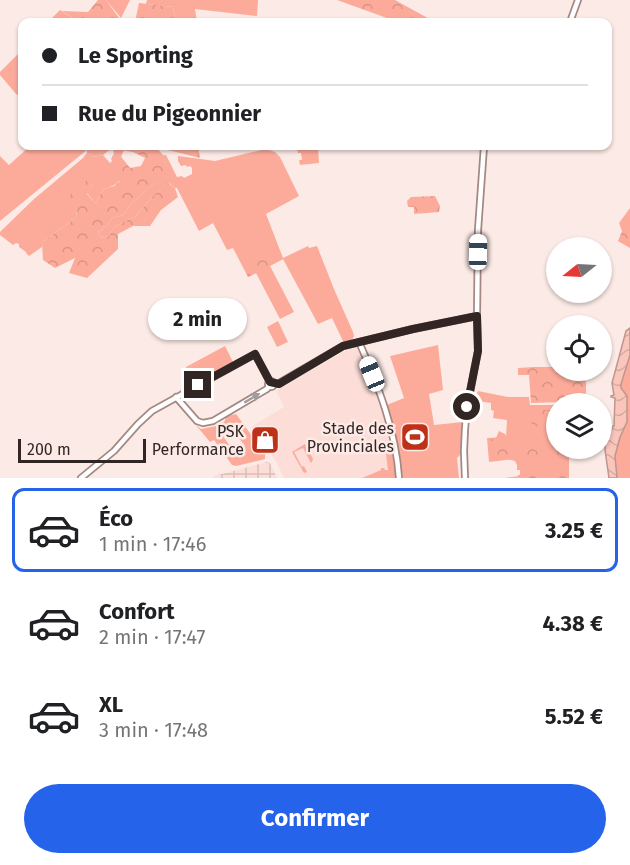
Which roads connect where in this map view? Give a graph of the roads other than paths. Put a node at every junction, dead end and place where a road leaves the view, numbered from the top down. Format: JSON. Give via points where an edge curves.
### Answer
{"nodes":[{"id":1,"x":578,"y":0,"type":"edge"},
{"id":2,"x":571,"y":18,"type":"edge"},
{"id":3,"x":484,"y":150,"type":"edge"},
{"id":4,"x":477,"y":316,"type":"junction"},
{"id":5,"x":359,"y":342,"type":"junction"},
{"id":6,"x":271,"y":384,"type":"junction"},
{"id":7,"x":176,"y":397,"type":"junction"},
{"id":8,"x":81,"y":478,"type":"edge"},
{"id":9,"x":399,"y":478,"type":"edge"},
{"id":10,"x":465,"y":478,"type":"edge"}],
"edges":[{"from":1,"to":2,"type":"street"},
{"from":3,"to":4,"type":"street"},
{"from":4,"to":5,"type":"street"},
{"from":4,"to":10,"type":"street","via":[[478,351],[465,429]]},
{"from":5,"to":6,"type":"street","via":[[343,346],[279,384]]},
{"from":5,"to":9,"type":"street","via":[[392,435]]},
{"from":7,"to":6,"type":"street","one_way":true,"via":[[197,421],[207,423]]},
{"from":6,"to":7,"type":"street","via":[[255,354]]},
{"from":7,"to":8,"type":"street","via":[[147,415],[114,451]]}]}
